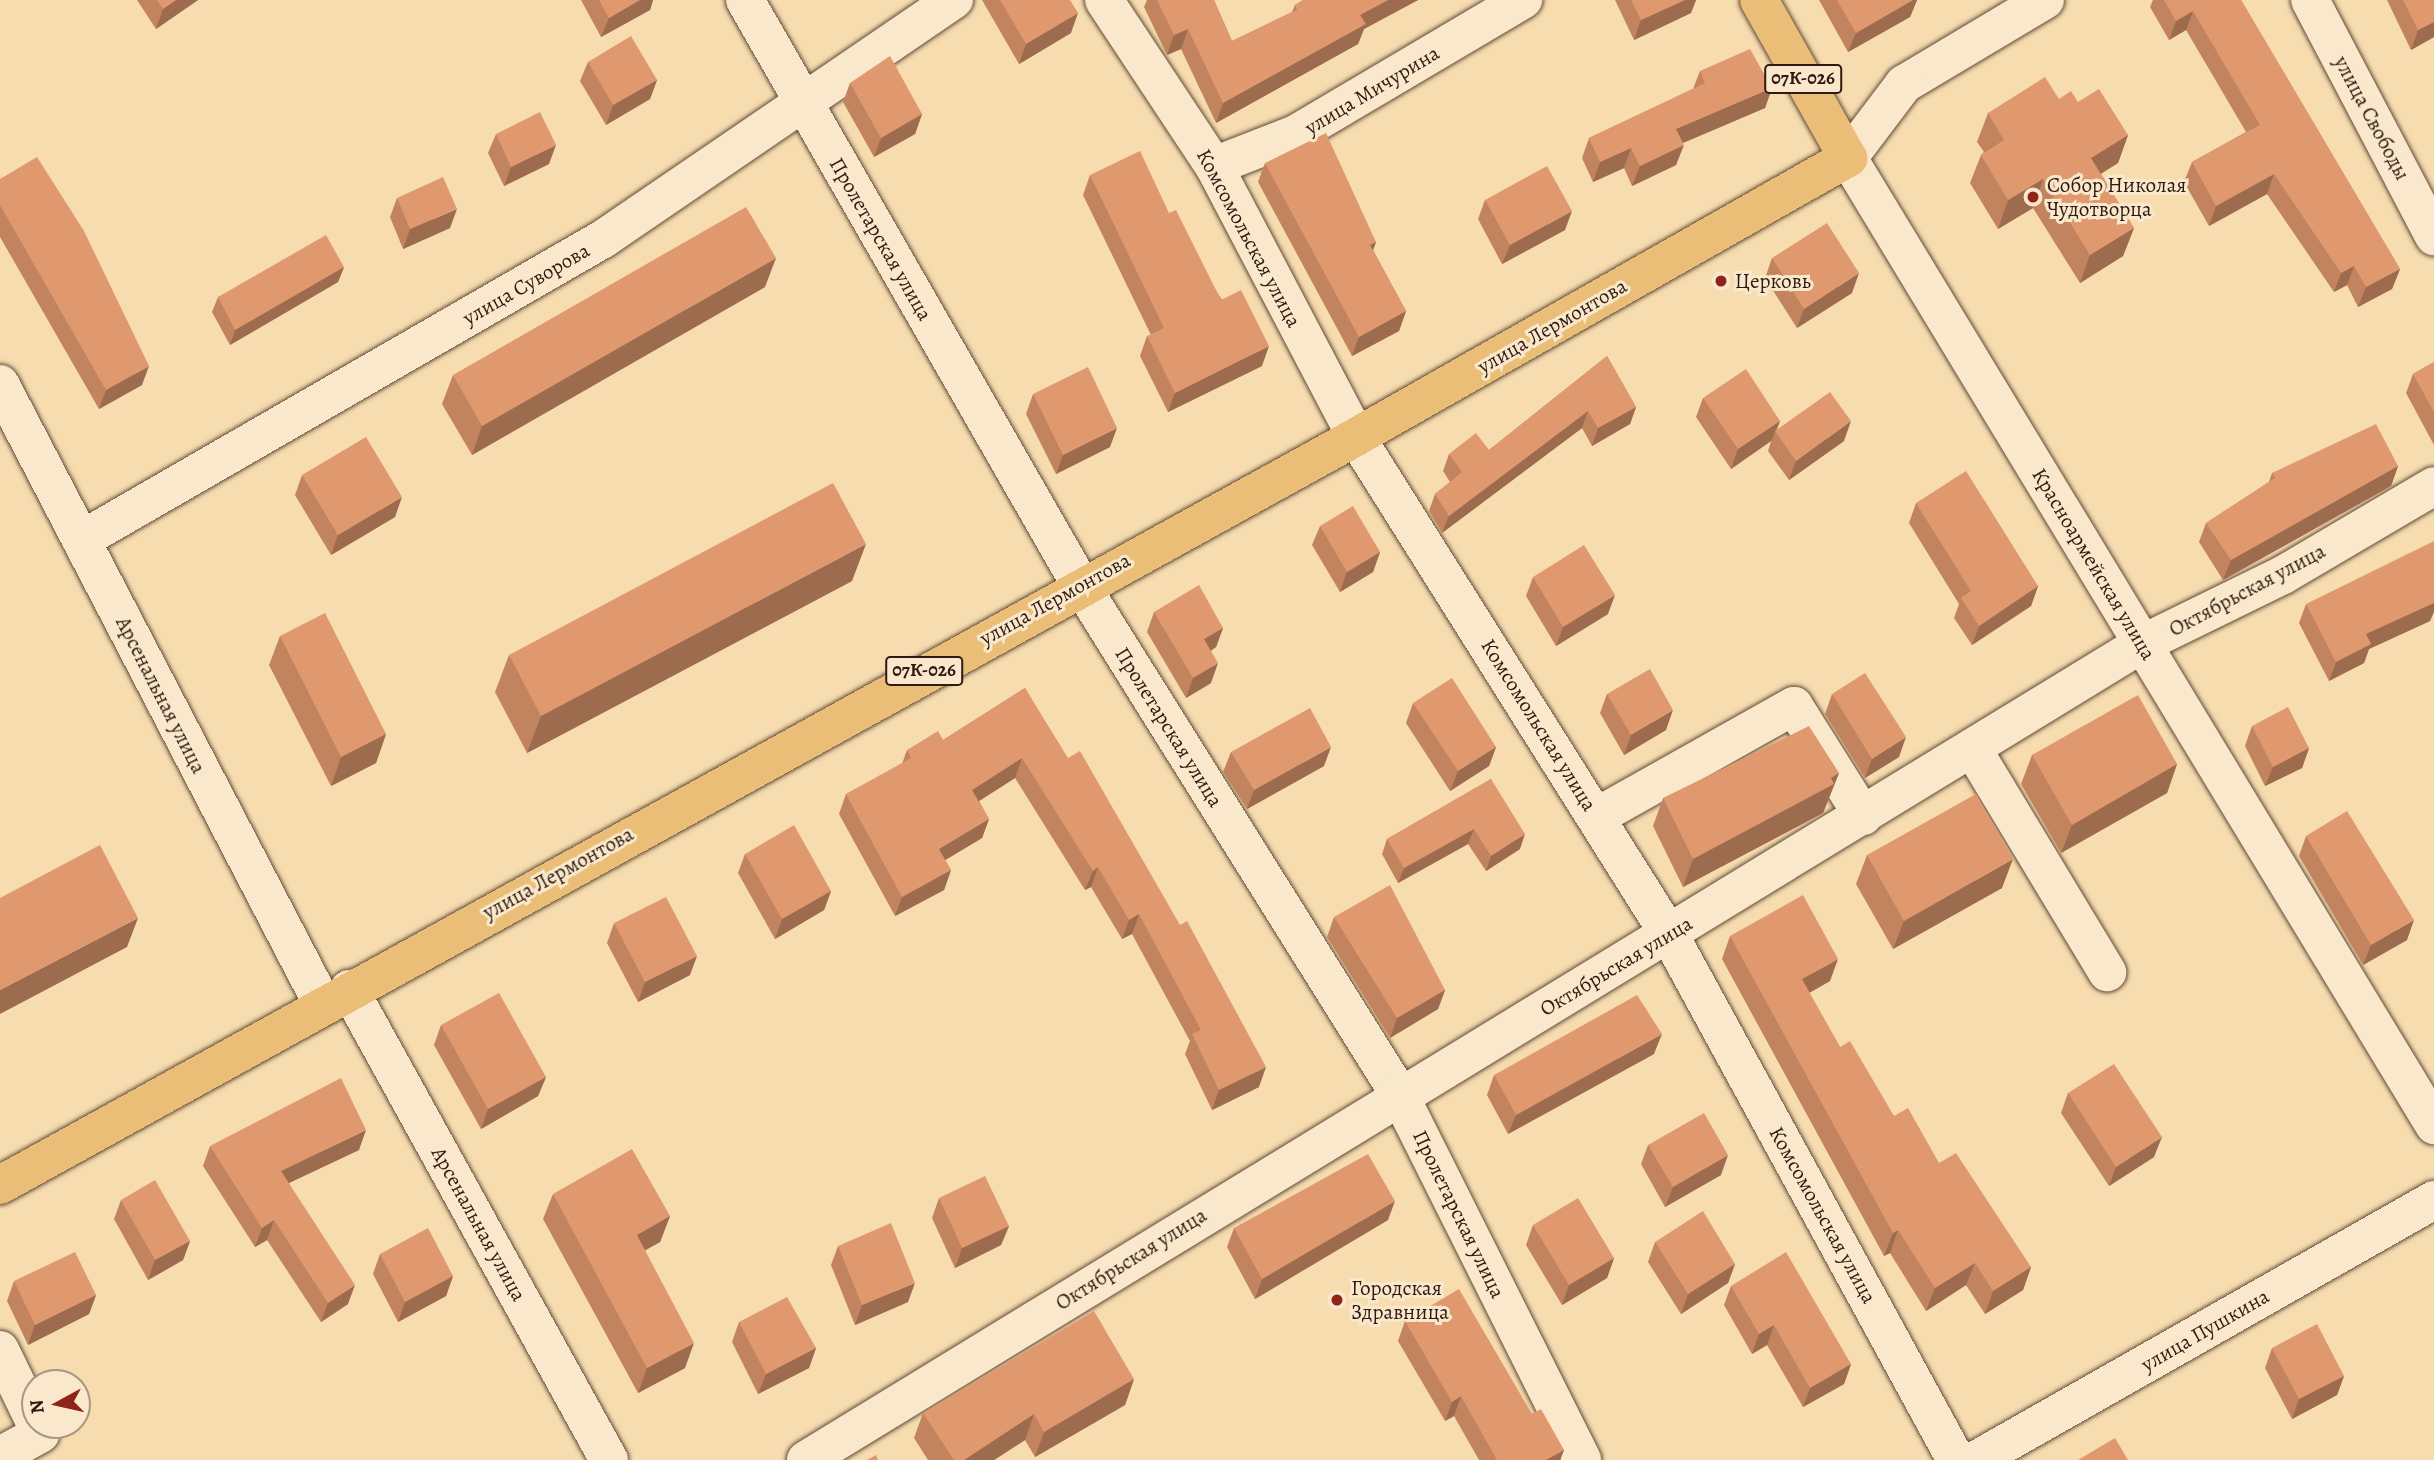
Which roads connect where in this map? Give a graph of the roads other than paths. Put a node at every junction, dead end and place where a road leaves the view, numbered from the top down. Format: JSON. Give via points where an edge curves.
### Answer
{"nodes":[{"id":1,"x":745,"y":0,"type":"edge"},
{"id":2,"x":954,"y":0,"type":"edge"},
{"id":3,"x":1104,"y":0,"type":"edge"},
{"id":4,"x":1523,"y":0,"type":"edge"},
{"id":5,"x":1759,"y":0,"type":"edge"},
{"id":6,"x":2045,"y":0,"type":"edge"},
{"id":7,"x":2310,"y":0,"type":"edge"},
{"id":8,"x":802,"y":102,"type":"junction"},
{"id":9,"x":1848,"y":158,"type":"junction"},
{"id":10,"x":1214,"y":166,"type":"junction"},
{"id":11,"x":2434,"y":236,"type":"edge"},
{"id":12,"x":0,"y":384,"type":"edge"},
{"id":13,"x":1356,"y":437,"type":"junction"},
{"id":14,"x":2434,"y":486,"type":"edge"},
{"id":15,"x":81,"y":540,"type":"junction"},
{"id":16,"x":1080,"y":584,"type":"junction"},
{"id":17,"x":2142,"y":643,"type":"junction"},
{"id":18,"x":1972,"y":748,"type":"junction"},
{"id":19,"x":1863,"y":816,"type":"junction"},
{"id":20,"x":1596,"y":817,"type":"junction"},
{"id":21,"x":1670,"y":936,"type":"junction"},
{"id":22,"x":2107,"y":972,"type":"dead end"},
{"id":23,"x":336,"y":997,"type":"junction"},
{"id":24,"x":1399,"y":1094,"type":"junction"},
{"id":25,"x":2434,"y":1125,"type":"edge"},
{"id":26,"x":0,"y":1185,"type":"edge"},
{"id":27,"x":2434,"y":1200,"type":"edge"},
{"id":28,"x":0,"y":1350,"type":"edge"},
{"id":29,"x":21,"y":1398,"type":"edge"},
{"id":30,"x":30,"y":1439,"type":"edge"},
{"id":31,"x":0,"y":1456,"type":"edge"},
{"id":32,"x":609,"y":1460,"type":"edge"},
{"id":33,"x":806,"y":1460,"type":"edge"},
{"id":34,"x":1582,"y":1460,"type":"edge"},
{"id":35,"x":1956,"y":1460,"type":"edge"},
{"id":36,"x":1976,"y":1460,"type":"edge"}],
"edges":[{"from":1,"to":8,"type":"street","name":"Пролетарская улица"},
{"from":2,"to":8,"type":"street","name":"улица Суворова"},
{"from":3,"to":10,"type":"street","name":"Комсомольская улица"},
{"from":4,"to":10,"type":"street","name":"улица Мичурина","via":[[1296,134]]},
{"from":5,"to":9,"type":"main road","name":"Красноармейская улица","number":"07К-026"},
{"from":6,"to":9,"type":"street","name":"улица Лермонтова","via":[[1904,84]]},
{"from":7,"to":11,"type":"street","name":"улица Свободы"},
{"from":8,"to":15,"type":"street","name":"улица Суворова","via":[[603,239]]},
{"from":8,"to":16,"type":"street","name":"Пролетарская улица"},
{"from":9,"to":13,"type":"main road","name":"улица Лермонтова","number":"07К-026"},
{"from":9,"to":17,"type":"street","name":"Красноармейская улица"},
{"from":10,"to":13,"type":"street","name":"Комсомольская улица"},
{"from":12,"to":15,"type":"street","name":"Арсенальная улица"},
{"from":13,"to":16,"type":"main road","name":"улица Лермонтова","number":"07К-026"},
{"from":13,"to":20,"type":"street","name":"Комсомольская улица"},
{"from":14,"to":17,"type":"street","name":"Октябрьская улица","via":[[2283,575]]},
{"from":15,"to":23,"type":"street","name":"Арсенальная улица"},
{"from":16,"to":23,"type":"main road","name":"улица Лермонтова","number":"07К-026"},
{"from":16,"to":24,"type":"street","name":"Пролетарская улица"},
{"from":17,"to":18,"type":"street","name":"Октябрьская улица"},
{"from":17,"to":25,"type":"street","name":"Красноармейская улица"},
{"from":18,"to":19,"type":"street","name":"Октябрьская улица"},
{"from":18,"to":22,"type":"street"},
{"from":19,"to":20,"type":"street","via":[[1794,706]]},
{"from":19,"to":21,"type":"street","name":"Октябрьская улица"},
{"from":20,"to":21,"type":"street","name":"Комсомольская улица"},
{"from":21,"to":24,"type":"street","name":"Октябрьская улица"},
{"from":21,"to":35,"type":"street","name":"Комсомольская улица"},
{"from":23,"to":26,"type":"main road","name":"улица Лермонтова","number":"07К-026"},
{"from":23,"to":32,"type":"street","name":"Арсенальная улица"},
{"from":24,"to":33,"type":"street","name":"Октябрьская улица"},
{"from":24,"to":34,"type":"street","name":"Пролетарская улица"},
{"from":27,"to":36,"type":"street","name":"улица Пушкина"},
{"from":28,"to":29,"type":"street"},
{"from":30,"to":31,"type":"street"}]}
